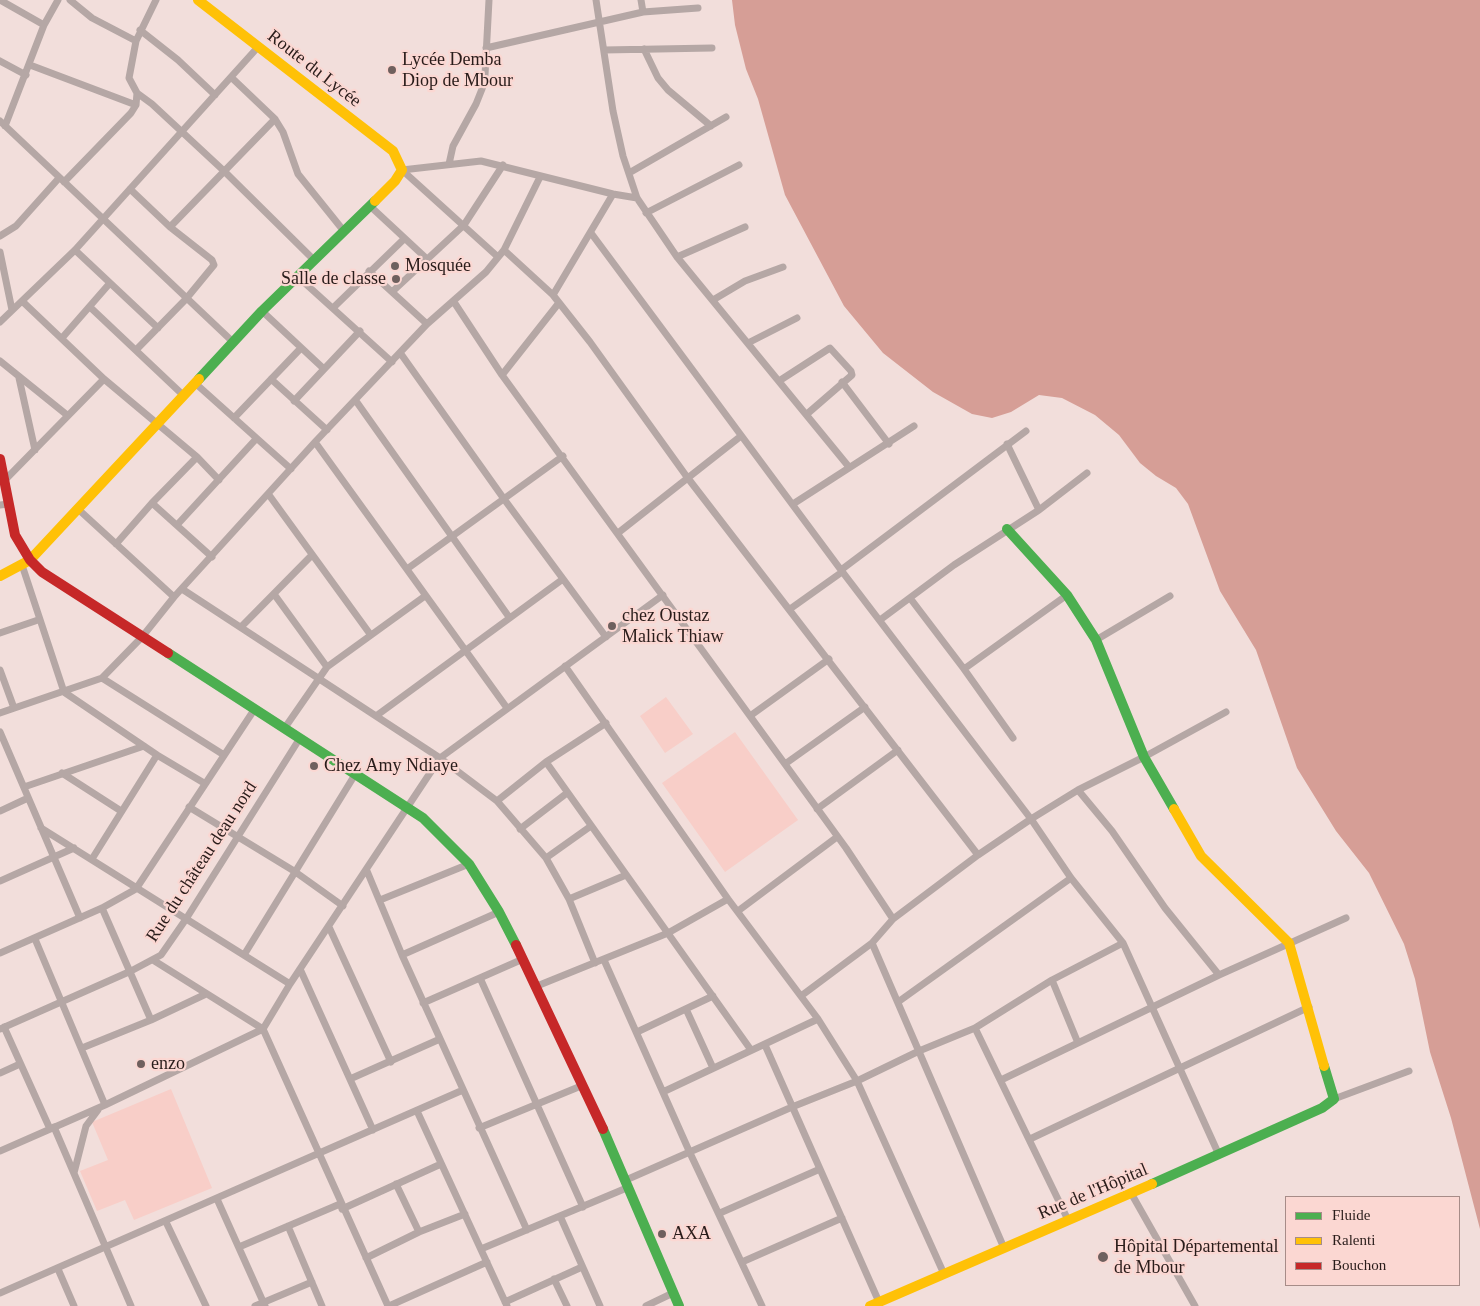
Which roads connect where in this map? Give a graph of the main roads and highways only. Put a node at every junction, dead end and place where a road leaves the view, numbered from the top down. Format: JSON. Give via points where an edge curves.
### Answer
{"nodes":[{"id":1,"x":198,"y":0,"type":"edge"},
{"id":2,"x":0,"y":459,"type":"edge"},
{"id":3,"x":4,"y":505,"type":"edge"},
{"id":4,"x":1007,"y":530,"type":"road end"},
{"id":5,"x":26,"y":563,"type":"junction"},
{"id":6,"x":0,"y":576,"type":"edge"},
{"id":7,"x":881,"y":1303,"type":"edge"},
{"id":8,"x":678,"y":1306,"type":"edge"}],
"edges":[{"from":1,"to":5,"type":"main road","name":"Route du Lycée","via":[[392,150],[402,170],[370,206],[262,311]]},
{"from":2,"to":3,"type":"main road"},
{"from":3,"to":5,"type":"main road"},
{"from":4,"to":7,"type":"main road","name":"Rue de l'Hôpital","via":[[1067,595],[1096,640],[1144,758],[1201,856],[1289,943],[1309,1007],[1331,1102],[1220,1155]]},
{"from":5,"to":6,"type":"main road"},
{"from":5,"to":8,"type":"main road","via":[[423,818],[469,864],[499,912],[537,986],[627,1183]]}]}
